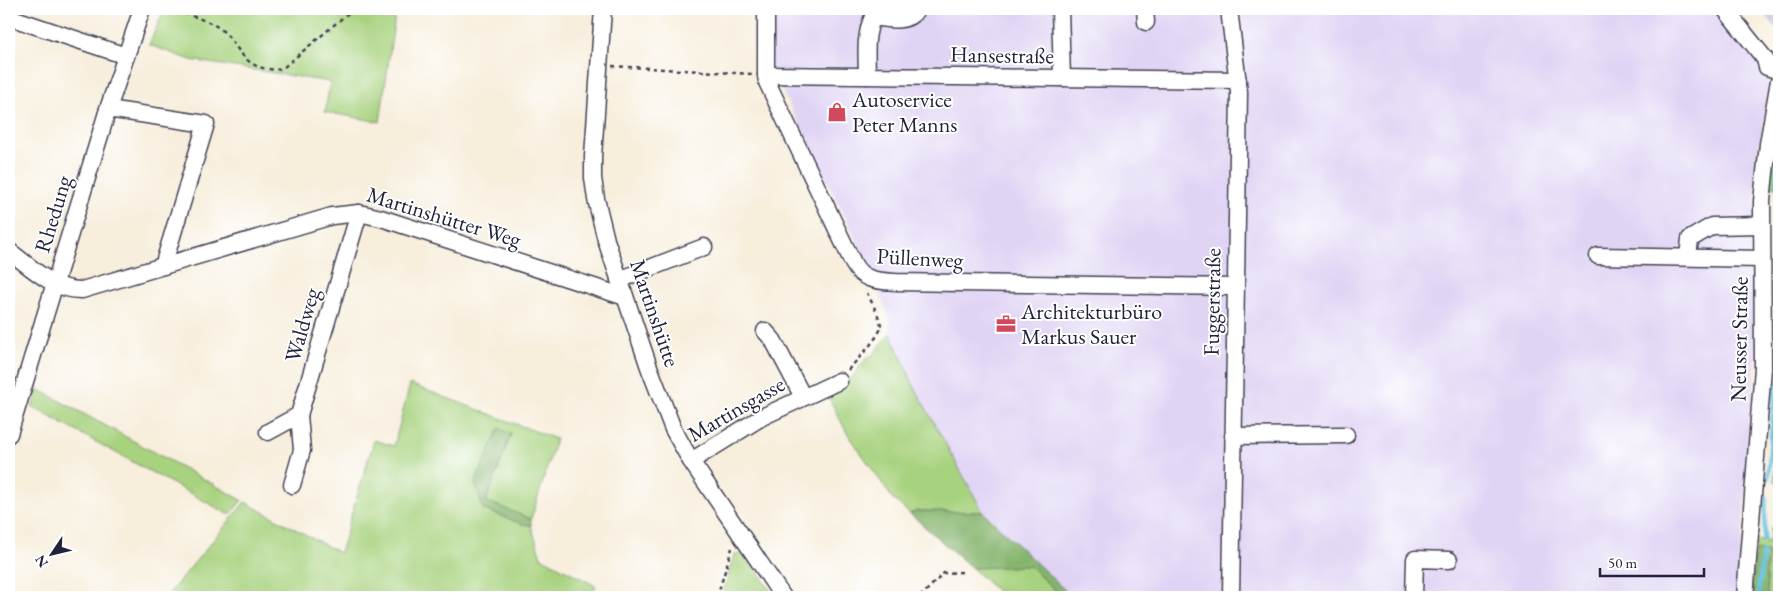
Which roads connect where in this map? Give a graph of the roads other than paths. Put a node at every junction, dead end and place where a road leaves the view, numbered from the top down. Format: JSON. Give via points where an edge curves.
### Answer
{"nodes":[{"id":1,"x":142,"y":9,"type":"edge"},
{"id":2,"x":603,"y":9,"type":"edge"},
{"id":3,"x":766,"y":9,"type":"edge"},
{"id":4,"x":916,"y":9,"type":"edge"},
{"id":5,"x":1060,"y":9,"type":"edge"},
{"id":6,"x":1229,"y":9,"type":"edge"},
{"id":7,"x":1725,"y":9,"type":"edge"},
{"id":8,"x":9,"y":17,"type":"edge"},
{"id":9,"x":126,"y":56,"type":"junction"},
{"id":10,"x":1779,"y":71,"type":"edge"},
{"id":11,"x":766,"y":75,"type":"junction"},
{"id":12,"x":867,"y":76,"type":"junction"},
{"id":13,"x":1062,"y":78,"type":"junction"},
{"id":14,"x":1238,"y":80,"type":"junction"},
{"id":15,"x":1779,"y":81,"type":"edge"},
{"id":16,"x":108,"y":110,"type":"junction"},
{"id":17,"x":359,"y":213,"type":"junction"},
{"id":18,"x":1761,"y":225,"type":"junction"},
{"id":19,"x":704,"y":247,"type":"dead end"},
{"id":20,"x":9,"y":251,"type":"edge"},
{"id":21,"x":1598,"y":256,"type":"dead end"},
{"id":22,"x":1688,"y":257,"type":"junction"},
{"id":23,"x":1762,"y":259,"type":"junction"},
{"id":24,"x":163,"y":266,"type":"junction"},
{"id":25,"x":619,"y":280,"type":"junction"},
{"id":26,"x":55,"y":284,"type":"junction"},
{"id":27,"x":1235,"y":287,"type":"junction"},
{"id":28,"x":625,"y":297,"type":"junction"},
{"id":29,"x":765,"y":331,"type":"dead end"},
{"id":30,"x":839,"y":381,"type":"road end"},
{"id":31,"x":803,"y":396,"type":"junction"},
{"id":32,"x":299,"y":415,"type":"junction"},
{"id":33,"x":268,"y":432,"type":"dead end"},
{"id":34,"x":9,"y":434,"type":"edge"},
{"id":35,"x":1346,"y":435,"type":"dead end"},
{"id":36,"x":1233,"y":436,"type":"junction"},
{"id":37,"x":691,"y":461,"type":"junction"},
{"id":38,"x":292,"y":485,"type":"dead end"},
{"id":39,"x":1449,"y":560,"type":"dead end"},
{"id":40,"x":783,"y":597,"type":"edge"},
{"id":41,"x":1231,"y":597,"type":"edge"},
{"id":42,"x":1414,"y":597,"type":"edge"},
{"id":43,"x":1745,"y":597,"type":"edge"}],
"edges":[{"from":1,"to":9,"type":"street","name":"Rhedung"},
{"from":2,"to":25,"type":"street","name":"Martinshütte","via":[[594,178],[601,220]]},
{"from":3,"to":11,"type":"street","name":"Püllenweg"},
{"from":4,"to":12,"type":"street","via":[[901,20],[872,18],[866,47]]},
{"from":5,"to":13,"type":"street"},
{"from":6,"to":14,"type":"street","name":"Fuggerstraße"},
{"from":7,"to":10,"type":"street","via":[[1768,67]]},
{"from":8,"to":9,"type":"street"},
{"from":9,"to":16,"type":"street","name":"Rhedung"},
{"from":11,"to":12,"type":"street","name":"Hansestraße"},
{"from":11,"to":27,"type":"street","name":"Püllenweg","via":[[776,103],[858,272],[870,280]]},
{"from":12,"to":13,"type":"street","name":"Hansestraße"},
{"from":13,"to":14,"type":"street","name":"Hansestraße"},
{"from":14,"to":27,"type":"street","name":"Fuggerstraße"},
{"from":15,"to":18,"type":"street","name":"Neusser Straße"},
{"from":16,"to":24,"type":"street","via":[[206,124]]},
{"from":16,"to":26,"type":"street","name":"Rhedung"},
{"from":17,"to":24,"type":"street","name":"Martinshütter Weg","via":[[332,216]]},
{"from":17,"to":28,"type":"street","name":"Martinshütter Weg"},
{"from":17,"to":32,"type":"street","name":"Waldweg"},
{"from":18,"to":22,"type":"street","via":[[1712,226],[1690,239]]},
{"from":18,"to":23,"type":"street","name":"Neusser Straße"},
{"from":19,"to":25,"type":"street"},
{"from":20,"to":26,"type":"street"},
{"from":21,"to":22,"type":"street"},
{"from":22,"to":23,"type":"street"},
{"from":23,"to":43,"type":"street","name":"Neusser Straße","via":[[1762,388]]},
{"from":24,"to":26,"type":"street","name":"Martinshütter Weg","via":[[82,290],[69,290]]},
{"from":25,"to":28,"type":"street","name":"Martinshütte"},
{"from":26,"to":34,"type":"street","name":"Rhedung"},
{"from":27,"to":36,"type":"street","name":"Fuggerstraße"},
{"from":28,"to":37,"type":"street","name":"Martinshütte","via":[[660,396]]},
{"from":29,"to":31,"type":"street","name":"Martinsgasse","via":[[774,340]]},
{"from":30,"to":31,"type":"street","name":"Martinsgasse"},
{"from":31,"to":37,"type":"street","name":"Martinsgasse"},
{"from":32,"to":33,"type":"street"},
{"from":32,"to":38,"type":"street","via":[[302,450]]},
{"from":35,"to":36,"type":"street"},
{"from":36,"to":41,"type":"street","name":"Fuggerstraße"},
{"from":37,"to":40,"type":"street","name":"Martinshütte"},
{"from":39,"to":42,"type":"street","via":[[1415,559]]}]}
